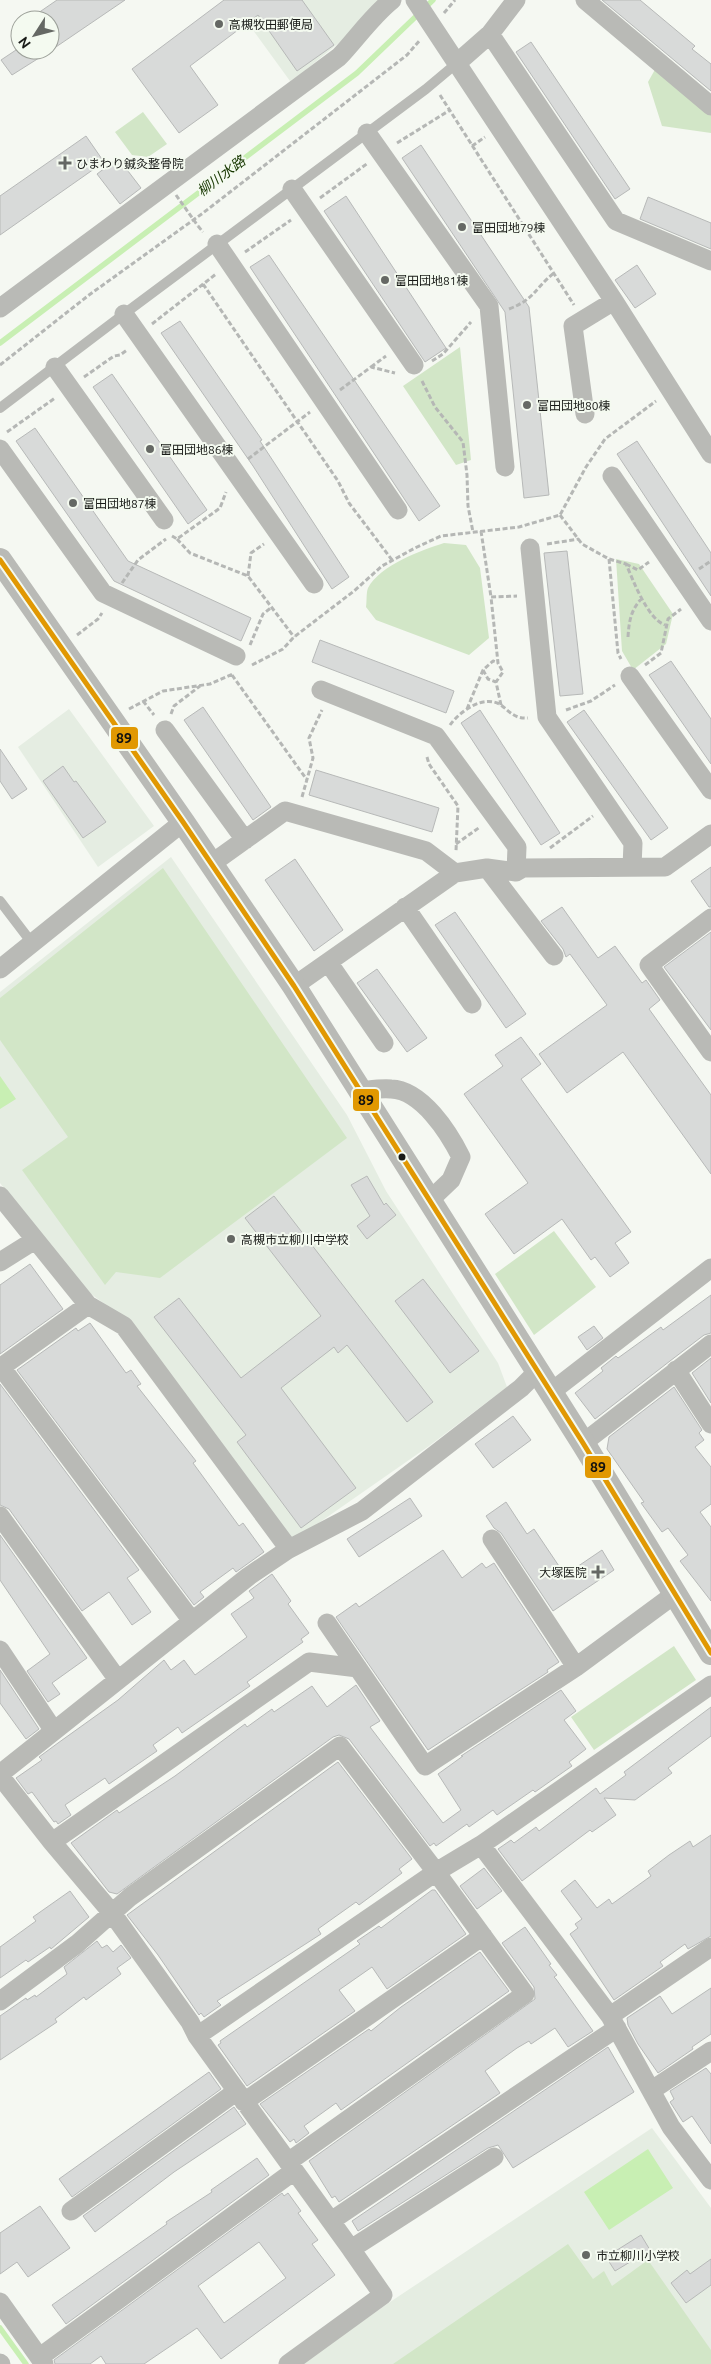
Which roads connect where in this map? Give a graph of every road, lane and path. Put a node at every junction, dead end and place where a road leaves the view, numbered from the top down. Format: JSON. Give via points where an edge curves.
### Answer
{"nodes":[{"id":1,"x":392,"y":0,"type":"edge"},
{"id":2,"x":415,"y":0,"type":"edge"},
{"id":3,"x":455,"y":0,"type":"edge"},
{"id":4,"x":516,"y":0,"type":"edge"},
{"id":5,"x":585,"y":0,"type":"edge"},
{"id":6,"x":432,"y":26,"type":"junction"},
{"id":7,"x":490,"y":34,"type":"junction"},
{"id":8,"x":457,"y":63,"type":"junction"},
{"id":9,"x":433,"y":84,"type":"junction"},
{"id":10,"x":711,"y":106,"type":"edge"},
{"id":11,"x":368,"y":133,"type":"junction"},
{"id":12,"x":292,"y":189,"type":"junction"},
{"id":13,"x":176,"y":195,"type":"dead end"},
{"id":14,"x":198,"y":226,"type":"dead end"},
{"id":15,"x":217,"y":244,"type":"junction"},
{"id":16,"x":711,"y":261,"type":"edge"},
{"id":17,"x":554,"y":273,"type":"junction"},
{"id":18,"x":203,"y":284,"type":"dead end"},
{"id":19,"x":614,"y":301,"type":"junction"},
{"id":20,"x":0,"y":308,"type":"edge"},
{"id":21,"x":489,"y":311,"type":"junction"},
{"id":22,"x":124,"y":314,"type":"junction"},
{"id":23,"x":584,"y":320,"type":"junction"},
{"id":24,"x":0,"y":365,"type":"edge"},
{"id":25,"x":55,"y":367,"type":"junction"},
{"id":26,"x":416,"y":368,"type":"junction"},
{"id":27,"x":671,"y":390,"type":"junction"},
{"id":28,"x":324,"y":402,"type":"junction"},
{"id":29,"x":0,"y":408,"type":"edge"},
{"id":30,"x":585,"y":414,"type":"dead end"},
{"id":31,"x":298,"y":421,"type":"junction"},
{"id":32,"x":0,"y":449,"type":"edge"},
{"id":33,"x":711,"y":454,"type":"edge"},
{"id":34,"x":505,"y":467,"type":"dead end"},
{"id":35,"x":234,"y":470,"type":"junction"},
{"id":36,"x":612,"y":476,"type":"dead end"},
{"id":37,"x":398,"y":510,"type":"dead end"},
{"id":38,"x":560,"y":514,"type":"junction"},
{"id":39,"x":164,"y":520,"type":"dead end"},
{"id":40,"x":473,"y":532,"type":"junction"},
{"id":41,"x":481,"y":532,"type":"junction"},
{"id":42,"x":278,"y":534,"type":"junction"},
{"id":43,"x":177,"y":539,"type":"junction"},
{"id":44,"x":579,"y":539,"type":"junction"},
{"id":45,"x":530,"y":551,"type":"joint"},
{"id":46,"x":664,"y":552,"type":"junction"},
{"id":47,"x":609,"y":559,"type":"junction"},
{"id":48,"x":0,"y":560,"type":"edge"},
{"id":49,"x":392,"y":560,"type":"junction"},
{"id":50,"x":626,"y":564,"type":"junction"},
{"id":51,"x":248,"y":576,"type":"junction"},
{"id":52,"x":314,"y":584,"type":"dead end"},
{"id":53,"x":535,"y":595,"type":"junction"},
{"id":54,"x":112,"y":597,"type":"junction"},
{"id":55,"x":491,"y":597,"type":"junction"},
{"id":56,"x":642,"y":597,"type":"junction"},
{"id":57,"x":272,"y":607,"type":"junction"},
{"id":58,"x":711,"y":621,"type":"edge"},
{"id":59,"x":665,"y":625,"type":"dead end"},
{"id":60,"x":294,"y":637,"type":"junction"},
{"id":61,"x":628,"y":637,"type":"dead end"},
{"id":62,"x":72,"y":639,"type":"dead end"},
{"id":63,"x":239,"y":663,"type":"junction"},
{"id":64,"x":498,"y":663,"type":"junction"},
{"id":65,"x":483,"y":670,"type":"junction"},
{"id":66,"x":232,"y":675,"type":"junction"},
{"id":67,"x":630,"y":676,"type":"joint"},
{"id":68,"x":496,"y":682,"type":"junction"},
{"id":69,"x":200,"y":685,"type":"junction"},
{"id":70,"x":325,"y":692,"type":"joint"},
{"id":71,"x":143,"y":701,"type":"junction"},
{"id":72,"x":501,"y":705,"type":"dead end"},
{"id":73,"x":467,"y":710,"type":"dead end"},
{"id":74,"x":124,"y":712,"type":"dead end"},
{"id":75,"x":165,"y":730,"type":"junction"},
{"id":76,"x":307,"y":780,"type":"junction"},
{"id":77,"x":711,"y":790,"type":"edge"},
{"id":78,"x":607,"y":805,"type":"junction"},
{"id":79,"x":297,"y":815,"type":"junction"},
{"id":80,"x":495,"y":817,"type":"junction"},
{"id":81,"x":183,"y":822,"type":"junction"},
{"id":82,"x":711,"y":834,"type":"edge"},
{"id":83,"x":245,"y":840,"type":"junction"},
{"id":84,"x":456,"y":844,"type":"dead end"},
{"id":85,"x":211,"y":864,"type":"junction"},
{"id":86,"x":487,"y":868,"type":"junction"},
{"id":87,"x":632,"y":868,"type":"junction"},
{"id":88,"x":520,"y":870,"type":"junction"},
{"id":89,"x":455,"y":873,"type":"junction"},
{"id":90,"x":0,"y":901,"type":"edge"},
{"id":91,"x":405,"y":907,"type":"junction"},
{"id":92,"x":711,"y":918,"type":"edge"},
{"id":93,"x":32,"y":943,"type":"junction"},
{"id":94,"x":554,"y":956,"type":"dead end"},
{"id":95,"x":328,"y":962,"type":"junction"},
{"id":96,"x":0,"y":969,"type":"edge"},
{"id":97,"x":294,"y":986,"type":"junction"},
{"id":98,"x":472,"y":1004,"type":"dead end"},
{"id":99,"x":384,"y":1043,"type":"dead end"},
{"id":100,"x":711,"y":1052,"type":"edge"},
{"id":101,"x":360,"y":1091,"type":"junction"},
{"id":102,"x":0,"y":1196,"type":"edge"},
{"id":103,"x":429,"y":1201,"type":"junction"},
{"id":104,"x":35,"y":1240,"type":"junction"},
{"id":105,"x":0,"y":1262,"type":"edge"},
{"id":106,"x":711,"y":1268,"type":"edge"},
{"id":107,"x":88,"y":1306,"type":"junction"},
{"id":108,"x":711,"y":1344,"type":"edge"},
{"id":109,"x":1,"y":1367,"type":"edge"},
{"id":110,"x":676,"y":1370,"type":"junction"},
{"id":111,"x":538,"y":1372,"type":"junction"},
{"id":112,"x":550,"y":1392,"type":"junction"},
{"id":113,"x":711,"y":1424,"type":"edge"},
{"id":114,"x":583,"y":1443,"type":"junction"},
{"id":115,"x":0,"y":1516,"type":"edge"},
{"id":116,"x":492,"y":1539,"type":"dead end"},
{"id":117,"x":290,"y":1549,"type":"junction"},
{"id":118,"x":675,"y":1594,"type":"junction"},
{"id":119,"x":192,"y":1621,"type":"junction"},
{"id":120,"x":327,"y":1623,"type":"dead end"},
{"id":121,"x":0,"y":1650,"type":"edge"},
{"id":122,"x":711,"y":1653,"type":"edge"},
{"id":123,"x":576,"y":1667,"type":"junction"},
{"id":124,"x":358,"y":1668,"type":"junction"},
{"id":125,"x":118,"y":1680,"type":"junction"},
{"id":126,"x":711,"y":1685,"type":"edge"},
{"id":127,"x":54,"y":1731,"type":"junction"},
{"id":128,"x":0,"y":1775,"type":"edge"},
{"id":129,"x":52,"y":1842,"type":"junction"},
{"id":130,"x":481,"y":1845,"type":"junction"},
{"id":131,"x":436,"y":1872,"type":"junction"},
{"id":132,"x":112,"y":1912,"type":"junction"},
{"id":133,"x":483,"y":1936,"type":"junction"},
{"id":134,"x":711,"y":1947,"type":"edge"},
{"id":135,"x":0,"y":2001,"type":"edge"},
{"id":136,"x":614,"y":2022,"type":"junction"},
{"id":137,"x":197,"y":2036,"type":"junction"},
{"id":138,"x":711,"y":2051,"type":"edge"},
{"id":139,"x":652,"y":2090,"type":"junction"},
{"id":140,"x":241,"y":2096,"type":"junction"},
{"id":141,"x":494,"y":2157,"type":"dead end"},
{"id":142,"x":291,"y":2166,"type":"junction"},
{"id":143,"x":711,"y":2180,"type":"edge"},
{"id":144,"x":71,"y":2211,"type":"dead end"},
{"id":145,"x":331,"y":2221,"type":"junction"},
{"id":146,"x":352,"y":2249,"type":"junction"},
{"id":147,"x":0,"y":2302,"type":"edge"},
{"id":148,"x":42,"y":2361,"type":"edge"},
{"id":149,"x":288,"y":2364,"type":"edge"}],
"edges":[{"from":1,"to":20,"type":"street","via":[[380,9],[339,57]]},
{"from":2,"to":6,"type":"street"},
{"from":3,"to":6,"type":"path"},
{"from":4,"to":7,"type":"street"},
{"from":5,"to":10,"type":"street"},
{"from":6,"to":8,"type":"street"},
{"from":6,"to":24,"type":"path","via":[[399,61]]},
{"from":7,"to":8,"type":"street"},
{"from":7,"to":16,"type":"street","via":[[616,221]]},
{"from":8,"to":9,"type":"lane"},
{"from":8,"to":19,"type":"street"},
{"from":9,"to":11,"type":"lane"},
{"from":9,"to":17,"type":"path"},
{"from":11,"to":12,"type":"lane"},
{"from":11,"to":21,"type":"street","via":[[489,306]]},
{"from":12,"to":15,"type":"lane"},
{"from":12,"to":26,"type":"street"},
{"from":13,"to":14,"type":"path","bridge":true},
{"from":15,"to":22,"type":"lane"},
{"from":15,"to":28,"type":"street"},
{"from":17,"to":21,"type":"path","via":[[524,303],[508,310]]},
{"from":17,"to":23,"type":"path"},
{"from":18,"to":31,"type":"path"},
{"from":19,"to":23,"type":"street"},
{"from":19,"to":27,"type":"street"},
{"from":21,"to":26,"type":"path","via":[[478,315],[443,354]]},
{"from":21,"to":34,"type":"street"},
{"from":22,"to":25,"type":"lane"},
{"from":22,"to":35,"type":"street"},
{"from":23,"to":30,"type":"street","via":[[573,326]]},
{"from":25,"to":29,"type":"lane"},
{"from":25,"to":39,"type":"street"},
{"from":26,"to":28,"type":"path","via":[[411,376],[371,368]]},
{"from":26,"to":40,"type":"path","via":[[435,407],[463,442]]},
{"from":27,"to":33,"type":"street"},
{"from":27,"to":38,"type":"path","via":[[606,439]]},
{"from":28,"to":31,"type":"path"},
{"from":28,"to":37,"type":"street"},
{"from":31,"to":35,"type":"path"},
{"from":31,"to":49,"type":"path","via":[[338,480],[349,503]]},
{"from":32,"to":54,"type":"street","via":[[103,593]]},
{"from":35,"to":42,"type":"street"},
{"from":35,"to":43,"type":"path","via":[[220,508]]},
{"from":36,"to":46,"type":"street"},
{"from":38,"to":41,"type":"path","via":[[519,527]]},
{"from":38,"to":44,"type":"path"},
{"from":40,"to":41,"type":"path"},
{"from":40,"to":49,"type":"path","via":[[441,536]]},
{"from":41,"to":55,"type":"path"},
{"from":42,"to":51,"type":"path","via":[[251,553]]},
{"from":42,"to":52,"type":"street"},
{"from":43,"to":51,"type":"path","via":[[190,553]]},
{"from":43,"to":54,"type":"path","via":[[171,536],[138,560]]},
{"from":44,"to":45,"type":"path","via":[[541,545]]},
{"from":44,"to":47,"type":"path"},
{"from":45,"to":53,"type":"street"},
{"from":46,"to":50,"type":"path","via":[[638,570]]},
{"from":46,"to":58,"type":"street"},
{"from":47,"to":50,"type":"path"},
{"from":47,"to":67,"type":"path","via":[[618,653]]},
{"from":48,"to":81,"type":"street"},
{"from":49,"to":60,"type":"path"},
{"from":50,"to":56,"type":"path"},
{"from":51,"to":57,"type":"path"},
{"from":53,"to":55,"type":"path"},
{"from":53,"to":78,"type":"street","via":[[546,717]]},
{"from":54,"to":62,"type":"path","via":[[98,619]]},
{"from":54,"to":63,"type":"street"},
{"from":55,"to":64,"type":"path"},
{"from":56,"to":59,"type":"path","via":[[657,622]]},
{"from":56,"to":61,"type":"path","via":[[630,619]]},
{"from":57,"to":60,"type":"path"},
{"from":57,"to":63,"type":"path","via":[[263,614],[252,644]]},
{"from":60,"to":63,"type":"path","via":[[283,649]]},
{"from":63,"to":66,"type":"path"},
{"from":64,"to":65,"type":"path","via":[[493,660]]},
{"from":64,"to":68,"type":"path","via":[[503,672]]},
{"from":65,"to":68,"type":"path","via":[[488,679]]},
{"from":65,"to":73,"type":"path"},
{"from":66,"to":69,"type":"path"},
{"from":66,"to":76,"type":"path"},
{"from":67,"to":77,"type":"street"},
{"from":68,"to":72,"type":"path"},
{"from":69,"to":71,"type":"path","via":[[162,691]]},
{"from":69,"to":75,"type":"path","via":[[174,706]]},
{"from":70,"to":76,"type":"path","via":[[309,738],[313,758]]},
{"from":70,"to":80,"type":"street","via":[[436,736]]},
{"from":71,"to":74,"type":"path"},
{"from":71,"to":75,"type":"path"},
{"from":75,"to":83,"type":"street"},
{"from":76,"to":79,"type":"path"},
{"from":78,"to":87,"type":"street","via":[[633,843]]},
{"from":78,"to":88,"type":"path"},
{"from":79,"to":83,"type":"street","via":[[285,811]]},
{"from":79,"to":89,"type":"street","via":[[426,851]]},
{"from":80,"to":84,"type":"path"},
{"from":80,"to":88,"type":"street","via":[[517,847]]},
{"from":81,"to":85,"type":"street"},
{"from":81,"to":93,"type":"street"},
{"from":82,"to":87,"type":"street","via":[[665,867]]},
{"from":83,"to":85,"type":"street"},
{"from":85,"to":97,"type":"street"},
{"from":86,"to":88,"type":"street"},
{"from":86,"to":89,"type":"street"},
{"from":86,"to":94,"type":"street"},
{"from":87,"to":88,"type":"street"},
{"from":89,"to":91,"type":"street"},
{"from":90,"to":93,"type":"lane"},
{"from":91,"to":95,"type":"street"},
{"from":91,"to":98,"type":"street"},
{"from":92,"to":100,"type":"street","via":[[648,965]]},
{"from":93,"to":96,"type":"street"},
{"from":95,"to":97,"type":"street"},
{"from":95,"to":99,"type":"street"},
{"from":97,"to":101,"type":"street"},
{"from":101,"to":103,"type":"street"},
{"from":101,"to":103,"type":"street","via":[[393,1089],[416,1099],[434,1114],[453,1142],[461,1157],[450,1180]]},
{"from":102,"to":104,"type":"street"},
{"from":103,"to":111,"type":"street"},
{"from":104,"to":105,"type":"street"},
{"from":104,"to":107,"type":"street"},
{"from":106,"to":112,"type":"street"},
{"from":107,"to":109,"type":"street"},
{"from":107,"to":117,"type":"street","via":[[124,1326]]},
{"from":108,"to":110,"type":"street"},
{"from":109,"to":119,"type":"street"},
{"from":110,"to":113,"type":"street"},
{"from":110,"to":114,"type":"street"},
{"from":111,"to":112,"type":"street"},
{"from":111,"to":117,"type":"street","via":[[362,1511]]},
{"from":112,"to":114,"type":"street"},
{"from":114,"to":118,"type":"street"},
{"from":115,"to":125,"type":"street"},
{"from":116,"to":123,"type":"street"},
{"from":117,"to":119,"type":"street","via":[[249,1576]]},
{"from":118,"to":122,"type":"street"},
{"from":118,"to":123,"type":"street"},
{"from":119,"to":125,"type":"street"},
{"from":120,"to":124,"type":"street"},
{"from":121,"to":127,"type":"street"},
{"from":123,"to":124,"type":"street","via":[[425,1766]]},
{"from":124,"to":129,"type":"street","via":[[309,1662]]},
{"from":125,"to":127,"type":"street"},
{"from":126,"to":130,"type":"street"},
{"from":127,"to":128,"type":"street"},
{"from":128,"to":129,"type":"street"},
{"from":129,"to":132,"type":"street"},
{"from":130,"to":131,"type":"street"},
{"from":130,"to":136,"type":"street"},
{"from":131,"to":132,"type":"street","via":[[340,1746]]},
{"from":131,"to":133,"type":"street"},
{"from":131,"to":137,"type":"street"},
{"from":132,"to":135,"type":"street","via":[[77,1944]]},
{"from":132,"to":137,"type":"street"},
{"from":133,"to":140,"type":"street"},
{"from":133,"to":142,"type":"street","via":[[525,1994]]},
{"from":134,"to":136,"type":"street"},
{"from":136,"to":139,"type":"street"},
{"from":136,"to":145,"type":"street"},
{"from":137,"to":140,"type":"street"},
{"from":138,"to":139,"type":"street"},
{"from":139,"to":143,"type":"street","via":[[671,2127]]},
{"from":140,"to":142,"type":"street"},
{"from":140,"to":144,"type":"street"},
{"from":141,"to":146,"type":"street"},
{"from":142,"to":145,"type":"street"},
{"from":142,"to":148,"type":"street"},
{"from":145,"to":146,"type":"street"},
{"from":146,"to":149,"type":"street","via":[[383,2295]]},
{"from":147,"to":148,"type":"street"}]}
